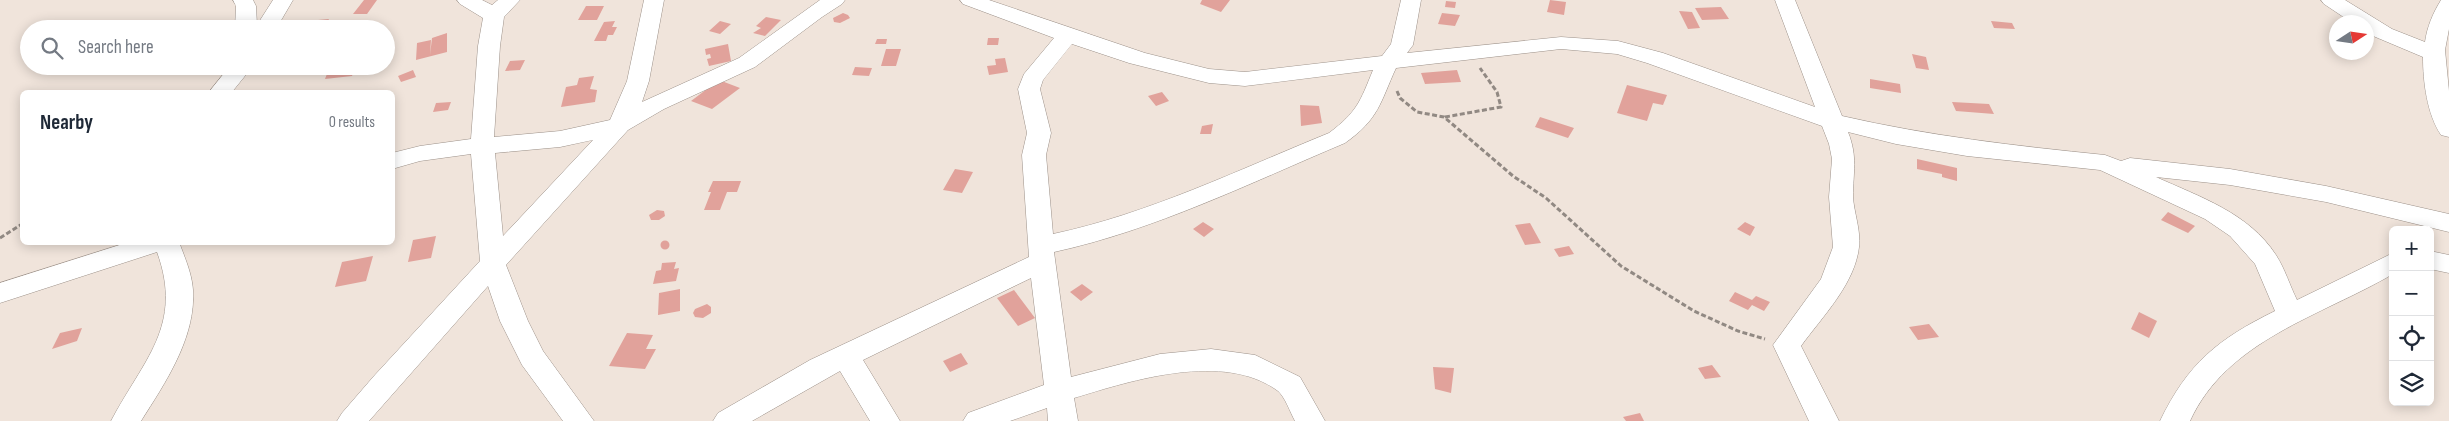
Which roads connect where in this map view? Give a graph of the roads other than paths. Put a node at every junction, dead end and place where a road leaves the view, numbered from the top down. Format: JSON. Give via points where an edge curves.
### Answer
{"nodes":[{"id":1,"x":243,"y":0,"type":"edge"},
{"id":2,"x":283,"y":0,"type":"edge"},
{"id":3,"x":467,"y":0,"type":"edge"},
{"id":4,"x":654,"y":0,"type":"edge"},
{"id":5,"x":838,"y":0,"type":"edge"},
{"id":6,"x":970,"y":0,"type":"edge"},
{"id":7,"x":1411,"y":0,"type":"edge"},
{"id":8,"x":1786,"y":0,"type":"edge"},
{"id":9,"x":2330,"y":0,"type":"edge"},
{"id":10,"x":2449,"y":4,"type":"edge"},
{"id":11,"x":502,"y":7,"type":"edge"},
{"id":12,"x":2353,"y":15,"type":"edge"},
{"id":13,"x":246,"y":20,"type":"edge"},
{"id":14,"x":271,"y":20,"type":"edge"},
{"id":15,"x":2374,"y":28,"type":"edge"},
{"id":16,"x":1069,"y":34,"type":"junction"},
{"id":17,"x":2433,"y":53,"type":"junction"},
{"id":18,"x":1387,"y":64,"type":"junction"},
{"id":19,"x":234,"y":75,"type":"edge"},
{"id":20,"x":222,"y":90,"type":"edge"},
{"id":21,"x":1832,"y":121,"type":"junction"},
{"id":22,"x":618,"y":126,"type":"junction"},
{"id":23,"x":2449,"y":130,"type":"edge"},
{"id":24,"x":482,"y":145,"type":"junction"},
{"id":25,"x":395,"y":160,"type":"edge"},
{"id":26,"x":2105,"y":163,"type":"junction"},
{"id":27,"x":2443,"y":225,"type":"edge"},
{"id":28,"x":151,"y":245,"type":"edge"},
{"id":29,"x":167,"y":245,"type":"edge"},
{"id":30,"x":1041,"y":254,"type":"junction"},
{"id":31,"x":2434,"y":261,"type":"edge"},
{"id":32,"x":493,"y":264,"type":"junction"},
{"id":33,"x":2389,"y":264,"type":"edge"},
{"id":34,"x":2449,"y":264,"type":"edge"},
{"id":35,"x":0,"y":293,"type":"edge"},
{"id":36,"x":2290,"y":315,"type":"junction"},
{"id":37,"x":846,"y":356,"type":"junction"},
{"id":38,"x":1059,"y":392,"type":"junction"},
{"id":39,"x":126,"y":421,"type":"edge"},
{"id":40,"x":352,"y":421,"type":"edge"},
{"id":41,"x":579,"y":421,"type":"edge"},
{"id":42,"x":728,"y":421,"type":"edge"},
{"id":43,"x":885,"y":421,"type":"edge"},
{"id":44,"x":978,"y":421,"type":"edge"},
{"id":45,"x":1062,"y":421,"type":"edge"},
{"id":46,"x":1310,"y":421,"type":"edge"},
{"id":47,"x":1824,"y":421,"type":"edge"},
{"id":48,"x":2175,"y":421,"type":"edge"}],
"edges":[{"from":1,"to":13,"type":"street"},
{"from":2,"to":14,"type":"street"},
{"from":3,"to":11,"type":"street"},
{"from":4,"to":22,"type":"street","via":[[638,82]]},
{"from":5,"to":22,"type":"street","via":[[816,11],[758,56],[656,104]]},
{"from":6,"to":16,"type":"street"},
{"from":7,"to":18,"type":"street","via":[[1402,45]]},
{"from":8,"to":21,"type":"street"},
{"from":9,"to":12,"type":"street"},
{"from":10,"to":17,"type":"street","via":[[2437,27]]},
{"from":11,"to":24,"type":"street","via":[[489,46]]},
{"from":15,"to":17,"type":"street"},
{"from":16,"to":18,"type":"street","via":[[1169,68],[1218,77],[1266,77]]},
{"from":16,"to":30,"type":"street","via":[[1032,79],[1029,89],[1038,132],[1034,156]]},
{"from":17,"to":23,"type":"street","via":[[2440,105]]},
{"from":18,"to":21,"type":"street","via":[[1469,51],[1562,43],[1618,48]]},
{"from":18,"to":30,"type":"street","via":[[1368,109],[1356,124],[1337,138],[1146,217]]},
{"from":19,"to":20,"type":"street"},
{"from":21,"to":26,"type":"street","via":[[1967,148]]},
{"from":21,"to":47,"type":"street","via":[[1845,162],[1841,196],[1846,245],[1843,262],[1787,345]]},
{"from":22,"to":24,"type":"street","via":[[547,143]]},
{"from":22,"to":32,"type":"street"},
{"from":24,"to":25,"type":"street","via":[[437,150]]},
{"from":24,"to":32,"type":"street"},
{"from":26,"to":27,"type":"street","via":[[2230,177],[2326,194]]},
{"from":26,"to":36,"type":"street","via":[[2214,213],[2239,230],[2266,260]]},
{"from":28,"to":35,"type":"street"},
{"from":29,"to":39,"type":"street","via":[[176,266],[181,292],[176,322],[163,357]]},
{"from":30,"to":37,"type":"street"},
{"from":30,"to":38,"type":"street"},
{"from":31,"to":34,"type":"street"},
{"from":32,"to":40,"type":"street","via":[[422,338]]},
{"from":32,"to":41,"type":"street","via":[[514,321],[532,357]]},
{"from":33,"to":36,"type":"street"},
{"from":36,"to":48,"type":"street","via":[[2218,358],[2190,390]]},
{"from":37,"to":42,"type":"street"},
{"from":37,"to":43,"type":"street"},
{"from":38,"to":44,"type":"street"},
{"from":38,"to":45,"type":"street"},
{"from":38,"to":46,"type":"street","via":[[1154,364],[1242,361],[1264,368],[1295,389]]}]}
